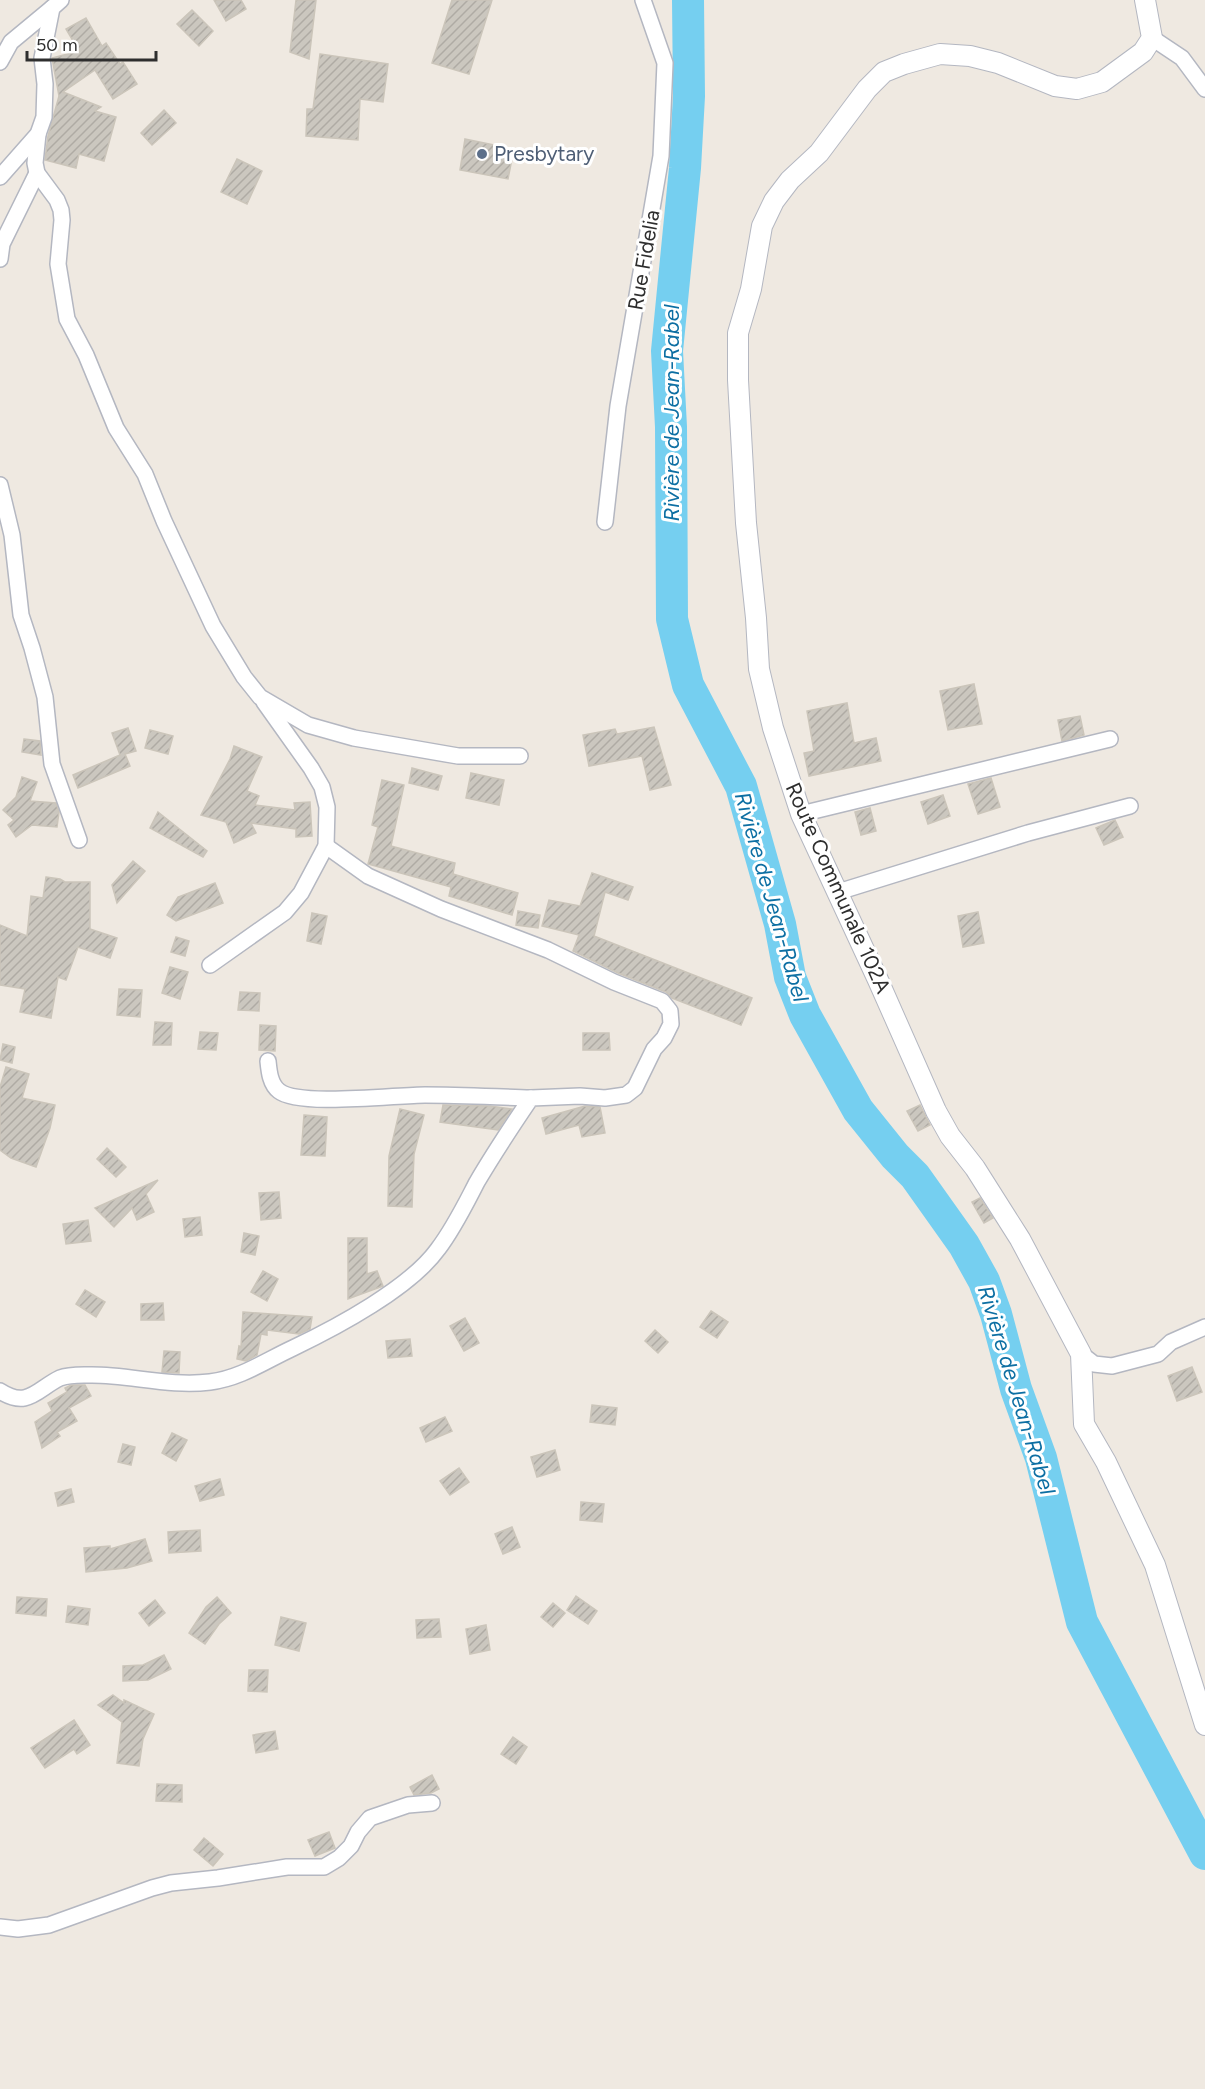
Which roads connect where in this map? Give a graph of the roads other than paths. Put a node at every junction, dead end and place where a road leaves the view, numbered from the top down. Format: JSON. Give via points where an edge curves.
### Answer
{"nodes":[{"id":1,"x":643,"y":0,"type":"edge"},
{"id":2,"x":1145,"y":0,"type":"edge"},
{"id":3,"x":57,"y":4,"type":"edge"},
{"id":4,"x":1152,"y":38,"type":"junction"},
{"id":5,"x":0,"y":62,"type":"edge"},
{"id":6,"x":1205,"y":89,"type":"edge"},
{"id":7,"x":38,"y":134,"type":"junction"},
{"id":8,"x":36,"y":173,"type":"junction"},
{"id":9,"x":0,"y":177,"type":"edge"},
{"id":10,"x":0,"y":259,"type":"edge"},
{"id":11,"x":0,"y":485,"type":"edge"},
{"id":12,"x":605,"y":522,"type":"dead end"},
{"id":13,"x":260,"y":698,"type":"junction"},
{"id":14,"x":1110,"y":739,"type":"dead end"},
{"id":15,"x":520,"y":756,"type":"dead end"},
{"id":16,"x":1130,"y":806,"type":"dead end"},
{"id":17,"x":801,"y":814,"type":"junction"},
{"id":18,"x":79,"y":840,"type":"dead end"},
{"id":19,"x":326,"y":846,"type":"junction"},
{"id":20,"x":838,"y":892,"type":"junction"},
{"id":21,"x":210,"y":965,"type":"dead end"},
{"id":22,"x":268,"y":1061,"type":"dead end"},
{"id":23,"x":531,"y":1098,"type":"junction"},
{"id":24,"x":1205,"y":1327,"type":"edge"},
{"id":25,"x":1081,"y":1354,"type":"junction"},
{"id":26,"x":0,"y":1391,"type":"edge"},
{"id":27,"x":1205,"y":1725,"type":"edge"},
{"id":28,"x":432,"y":1803,"type":"dead end"},
{"id":29,"x":0,"y":1927,"type":"edge"}],
"edges":[{"from":1,"to":12,"type":"street","name":"Rue Fidelia","via":[[665,63],[661,156],[618,406]]},
{"from":2,"to":4,"type":"street"},
{"from":3,"to":5,"type":"street","via":[[11,42]]},
{"from":3,"to":7,"type":"street","via":[[42,58],[44,117]]},
{"from":4,"to":6,"type":"street","via":[[1182,58]]},
{"from":4,"to":17,"type":"street","name":"Route Communale 102A","via":[[1143,52],[1102,82],[1077,89],[1055,86],[970,56],[940,54],[884,72],[819,153],[790,180],[762,226],[751,289],[738,333],[747,523],[759,669]]},
{"from":7,"to":8,"type":"street"},
{"from":7,"to":9,"type":"street"},
{"from":8,"to":10,"type":"street","via":[[2,244]]},
{"from":8,"to":13,"type":"street","via":[[61,210],[58,264],[67,319],[116,428],[145,474],[213,626]]},
{"from":11,"to":18,"type":"street","via":[[12,535],[21,615],[45,697],[52,764]]},
{"from":13,"to":15,"type":"street","via":[[308,725],[354,738],[458,756]]},
{"from":13,"to":19,"type":"street","via":[[322,787],[327,807]]},
{"from":14,"to":17,"type":"street"},
{"from":16,"to":20,"type":"street","via":[[1017,836]]},
{"from":17,"to":20,"type":"street","name":"Route Communale 102A"},
{"from":19,"to":21,"type":"street","via":[[301,893],[285,912]]},
{"from":19,"to":23,"type":"street","via":[[388,886],[548,950],[662,1001],[670,1011],[671,1024],[664,1038],[654,1048],[635,1088],[626,1095]]},
{"from":20,"to":25,"type":"street","name":"Route Communale 102A","via":[[936,1111],[1020,1239]]},
{"from":22,"to":23,"type":"street","via":[[279,1092],[306,1097]]},
{"from":23,"to":26,"type":"street","via":[[438,1250],[397,1287],[323,1334],[236,1376],[209,1382],[75,1375],[61,1378],[31,1397],[9,1397]]},
{"from":24,"to":25,"type":"street","via":[[1171,1342],[1158,1354],[1112,1366],[1094,1364]]},
{"from":25,"to":27,"type":"street","name":"Route Communale 102A","via":[[1084,1424],[1155,1564]]},
{"from":28,"to":29,"type":"street","via":[[370,1818],[351,1846],[324,1867],[287,1867],[171,1883],[49,1925]]}]}
